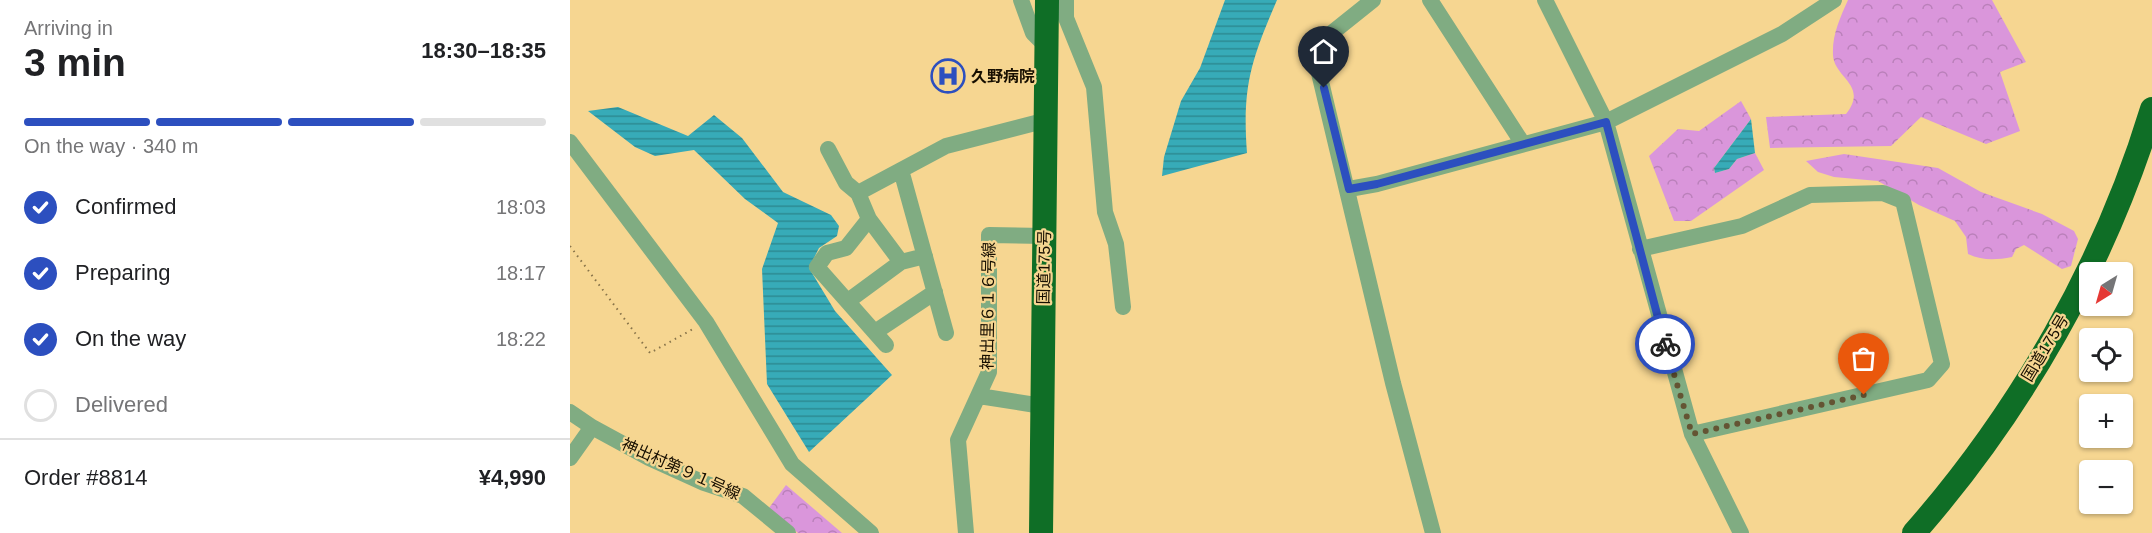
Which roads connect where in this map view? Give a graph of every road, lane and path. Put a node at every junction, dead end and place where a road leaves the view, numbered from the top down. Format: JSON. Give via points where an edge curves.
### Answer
{"nodes":[{"id":1,"x":1021,"y":0,"type":"edge"},
{"id":2,"x":1047,"y":0,"type":"edge"},
{"id":3,"x":1066,"y":0,"type":"edge"},
{"id":4,"x":1373,"y":0,"type":"edge"},
{"id":5,"x":1430,"y":0,"type":"edge"},
{"id":6,"x":1545,"y":0,"type":"edge"},
{"id":7,"x":1834,"y":0,"type":"edge"},
{"id":8,"x":1046,"y":46,"type":"junction"},
{"id":9,"x":2152,"y":108,"type":"edge"},
{"id":10,"x":1047,"y":120,"type":"junction"},
{"id":11,"x":1606,"y":122,"type":"junction"},
{"id":12,"x":570,"y":142,"type":"edge"},
{"id":13,"x":1523,"y":144,"type":"junction"},
{"id":14,"x":828,"y":149,"type":"dead end"},
{"id":15,"x":578,"y":162,"type":"edge"},
{"id":16,"x":901,"y":170,"type":"junction"},
{"id":17,"x":1349,"y":189,"type":"junction"},
{"id":18,"x":858,"y":193,"type":"junction"},
{"id":19,"x":869,"y":219,"type":"junction"},
{"id":20,"x":1045,"y":236,"type":"junction"},
{"id":21,"x":570,"y":246,"type":"edge"},
{"id":22,"x":1640,"y":249,"type":"junction"},
{"id":23,"x":925,"y":256,"type":"junction"},
{"id":24,"x":901,"y":262,"type":"junction"},
{"id":25,"x":935,"y":292,"type":"junction"},
{"id":26,"x":848,"y":301,"type":"junction"},
{"id":27,"x":1123,"y":307,"type":"dead end"},
{"id":28,"x":706,"y":322,"type":"junction"},
{"id":29,"x":946,"y":333,"type":"dead end"},
{"id":30,"x":979,"y":396,"type":"junction"},
{"id":31,"x":1042,"y":406,"type":"junction"},
{"id":32,"x":570,"y":412,"type":"edge"},
{"id":33,"x":592,"y":428,"type":"junction"},
{"id":34,"x":1692,"y":434,"type":"junction"},
{"id":35,"x":570,"y":458,"type":"edge"},
{"id":36,"x":788,"y":533,"type":"edge"},
{"id":37,"x":871,"y":533,"type":"edge"},
{"id":38,"x":966,"y":533,"type":"edge"},
{"id":39,"x":1041,"y":533,"type":"edge"},
{"id":40,"x":1433,"y":533,"type":"edge"},
{"id":41,"x":1741,"y":533,"type":"edge"},
{"id":42,"x":1914,"y":533,"type":"edge"}],
"edges":[{"from":1,"to":8,"type":"street","via":[[1033,33]]},
{"from":2,"to":8,"type":"highway","name":"国道175号"},
{"from":3,"to":27,"type":"street","via":[[1066,18],[1094,87],[1105,212],[1116,244]]},
{"from":4,"to":17,"type":"street","via":[[1313,48]]},
{"from":5,"to":13,"type":"street"},
{"from":6,"to":11,"type":"street"},
{"from":7,"to":11,"type":"street","via":[[1782,34]]},
{"from":8,"to":10,"type":"highway","name":"国道175号"},
{"from":9,"to":42,"type":"highway","name":"国道175号","via":[[2116,208],[2065,315],[2030,376],[1971,463]]},
{"from":10,"to":16,"type":"street","via":[[946,146]]},
{"from":10,"to":20,"type":"highway","name":"国道175号"},
{"from":11,"to":13,"type":"street"},
{"from":11,"to":22,"type":"street"},
{"from":12,"to":15,"type":"street"},
{"from":13,"to":17,"type":"street"},
{"from":14,"to":18,"type":"street","via":[[846,183]]},
{"from":15,"to":28,"type":"street","via":[[642,234]]},
{"from":16,"to":18,"type":"street"},
{"from":16,"to":23,"type":"street"},
{"from":17,"to":40,"type":"street","via":[[1393,383]]},
{"from":18,"to":19,"type":"street"},
{"from":19,"to":24,"type":"street"},
{"from":19,"to":26,"type":"street","via":[[846,248],[827,253],[817,267]]},
{"from":20,"to":30,"type":"street","name":"神出里６１６号線","via":[[989,235],[989,372]]},
{"from":20,"to":31,"type":"highway","name":"国道175号"},
{"from":21,"to":28,"type":"path","via":[[651,353]]},
{"from":22,"to":34,"type":"street"},
{"from":22,"to":34,"type":"street","via":[[1742,226],[1810,195],[1883,193],[1903,201],[1942,364],[1928,380]]},
{"from":23,"to":24,"type":"street"},
{"from":23,"to":25,"type":"street"},
{"from":24,"to":26,"type":"street"},
{"from":25,"to":26,"type":"street","via":[[881,338]]},
{"from":25,"to":29,"type":"street"},
{"from":28,"to":37,"type":"street","via":[[792,464]]},
{"from":30,"to":31,"type":"street"},
{"from":30,"to":38,"type":"street","name":"神出里６１６号線","via":[[957,440]]},
{"from":31,"to":39,"type":"highway","name":"国道175号"},
{"from":32,"to":33,"type":"street","name":"神出村第９１号線"},
{"from":33,"to":35,"type":"street"},
{"from":33,"to":36,"type":"street","name":"神出村第９１号線","via":[[667,466],[743,496]]},
{"from":34,"to":41,"type":"street"}]}
